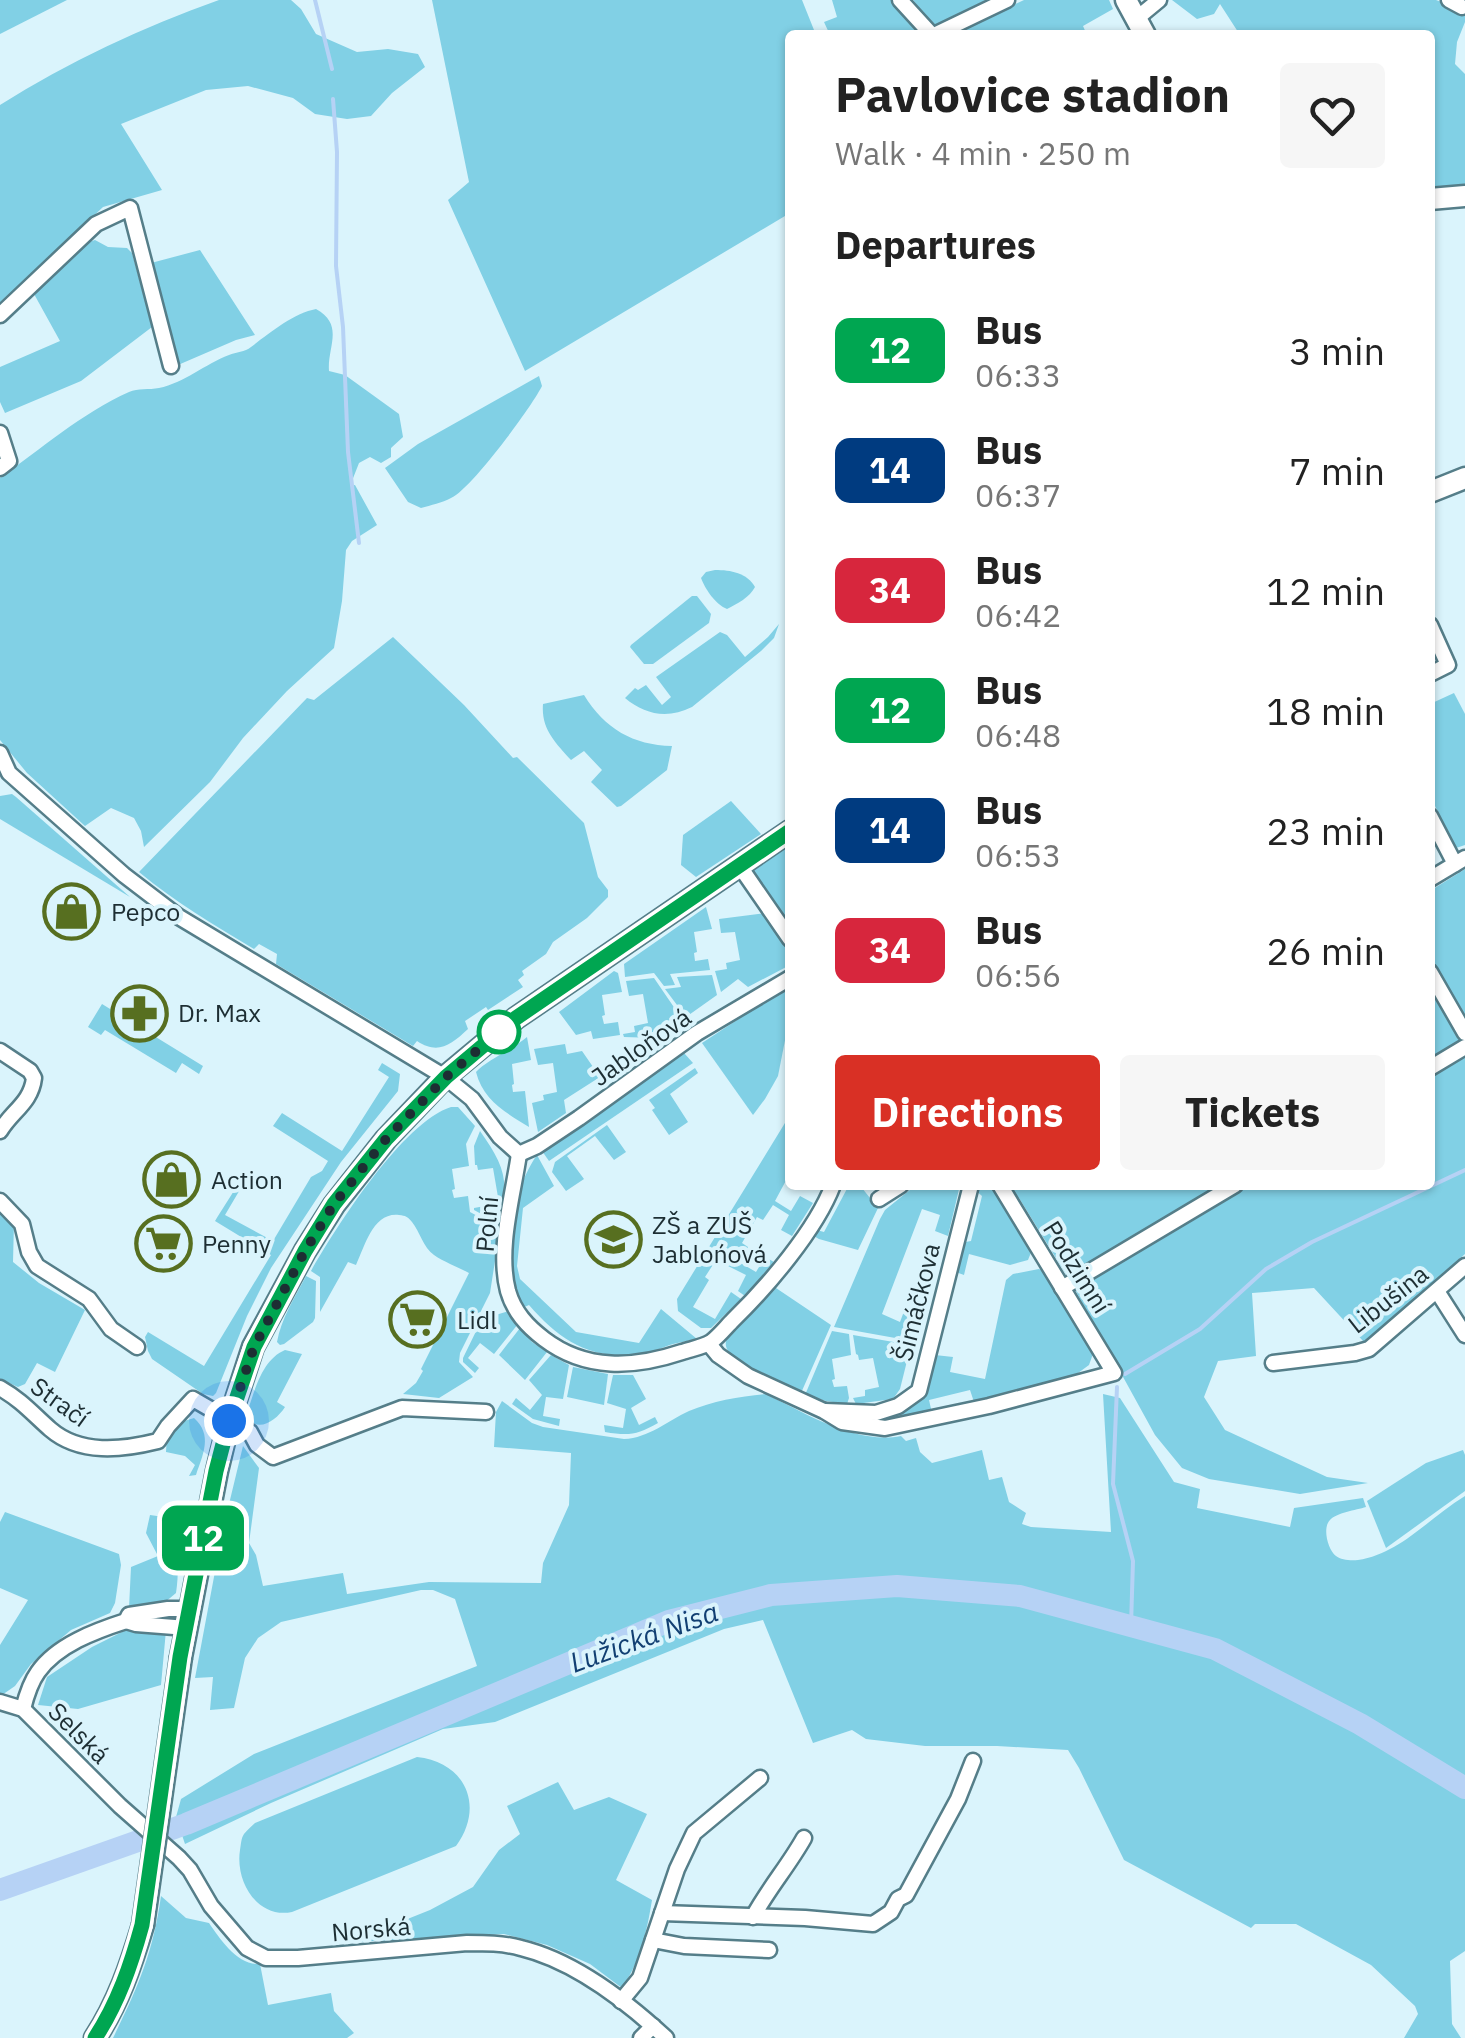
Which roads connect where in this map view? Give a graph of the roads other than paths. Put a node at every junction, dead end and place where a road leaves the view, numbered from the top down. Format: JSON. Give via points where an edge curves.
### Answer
{"nodes":[{"id":1,"x":900,"y":0,"type":"edge"},
{"id":2,"x":1007,"y":0,"type":"edge"},
{"id":3,"x":1159,"y":0,"type":"edge"},
{"id":4,"x":1136,"y":18,"type":"edge"},
{"id":5,"x":928,"y":30,"type":"edge"},
{"id":6,"x":944,"y":30,"type":"edge"},
{"id":7,"x":1465,"y":196,"type":"edge"},
{"id":8,"x":1435,"y":199,"type":"edge"},
{"id":9,"x":0,"y":315,"type":"edge"},
{"id":10,"x":171,"y":366,"type":"dead end"},
{"id":11,"x":0,"y":432,"type":"edge"},
{"id":12,"x":0,"y":468,"type":"edge"},
{"id":13,"x":1465,"y":478,"type":"edge"},
{"id":14,"x":1435,"y":490,"type":"edge"},
{"id":15,"x":1435,"y":635,"type":"edge"},
{"id":16,"x":1435,"y":672,"type":"edge"},
{"id":17,"x":0,"y":753,"type":"edge"},
{"id":18,"x":5,"y":777,"type":"edge"},
{"id":19,"x":1435,"y":824,"type":"edge"},
{"id":20,"x":785,"y":833,"type":"edge"},
{"id":21,"x":1460,"y":861,"type":"edge"},
{"id":22,"x":739,"y":865,"type":"junction"},
{"id":23,"x":1435,"y":876,"type":"edge"},
{"id":24,"x":785,"y":932,"type":"edge"},
{"id":25,"x":785,"y":981,"type":"edge"},
{"id":26,"x":1435,"y":981,"type":"edge"},
{"id":27,"x":1465,"y":1033,"type":"edge"},
{"id":28,"x":1465,"y":1047,"type":"edge"},
{"id":29,"x":0,"y":1050,"type":"edge"},
{"id":30,"x":1435,"y":1065,"type":"edge"},
{"id":31,"x":446,"y":1077,"type":"junction"},
{"id":32,"x":0,"y":1131,"type":"edge"},
{"id":33,"x":519,"y":1154,"type":"junction"},
{"id":34,"x":830,"y":1190,"type":"edge"},
{"id":35,"x":893,"y":1190,"type":"edge"},
{"id":36,"x":969,"y":1190,"type":"edge"},
{"id":37,"x":1003,"y":1190,"type":"edge"},
{"id":38,"x":1227,"y":1190,"type":"edge"},
{"id":39,"x":879,"y":1199,"type":"dead end"},
{"id":40,"x":0,"y":1201,"type":"edge"},
{"id":41,"x":1465,"y":1266,"type":"edge"},
{"id":42,"x":1062,"y":1288,"type":"junction"},
{"id":43,"x":1436,"y":1291,"type":"junction"},
{"id":44,"x":1465,"y":1335,"type":"edge"},
{"id":45,"x":709,"y":1344,"type":"junction"},
{"id":46,"x":137,"y":1348,"type":"dead end"},
{"id":47,"x":1273,"y":1363,"type":"dead end"},
{"id":48,"x":0,"y":1388,"type":"edge"},
{"id":49,"x":824,"y":1411,"type":"junction"},
{"id":50,"x":486,"y":1412,"type":"dead end"},
{"id":51,"x":229,"y":1421,"type":"junction"},
{"id":52,"x":188,"y":1619,"type":"junction"},
{"id":53,"x":0,"y":1702,"type":"edge"},
{"id":54,"x":23,"y":1709,"type":"junction"},
{"id":55,"x":973,"y":1761,"type":"dead end"},
{"id":56,"x":760,"y":1778,"type":"dead end"},
{"id":57,"x":120,"y":1806,"type":"joint"},
{"id":58,"x":804,"y":1838,"type":"dead end"},
{"id":59,"x":662,"y":1913,"type":"junction"},
{"id":60,"x":753,"y":1916,"type":"junction"},
{"id":61,"x":653,"y":1940,"type":"junction"},
{"id":62,"x":769,"y":1950,"type":"dead end"},
{"id":63,"x":621,"y":2001,"type":"junction"},
{"id":64,"x":653,"y":2026,"type":"junction"},
{"id":65,"x":95,"y":2038,"type":"edge"},
{"id":66,"x":641,"y":2038,"type":"edge"},
{"id":67,"x":666,"y":2038,"type":"edge"}],
"edges":[{"from":1,"to":5,"type":"street"},
{"from":2,"to":6,"type":"street"},
{"from":3,"to":4,"type":"street"},
{"from":7,"to":8,"type":"street"},
{"from":9,"to":10,"type":"street","via":[[96,224],[130,208]]},
{"from":11,"to":12,"type":"street","via":[[9,461]]},
{"from":13,"to":14,"type":"street"},
{"from":15,"to":16,"type":"street","via":[[1448,665]]},
{"from":17,"to":18,"type":"street"},
{"from":18,"to":31,"type":"street","via":[[179,917]]},
{"from":19,"to":21,"type":"street"},
{"from":20,"to":22,"type":"street"},
{"from":21,"to":23,"type":"street"},
{"from":22,"to":24,"type":"street"},
{"from":22,"to":31,"type":"street","via":[[516,1018]]},
{"from":25,"to":33,"type":"street","name":"Jabloňová"},
{"from":26,"to":27,"type":"street"},
{"from":28,"to":30,"type":"street"},
{"from":29,"to":32,"type":"street","via":[[34,1078],[22,1108]]},
{"from":31,"to":33,"type":"street"},
{"from":31,"to":51,"type":"street","via":[[334,1204],[254,1347]]},
{"from":33,"to":45,"type":"street","name":"Polní","via":[[506,1284],[533,1331],[567,1353],[610,1365]]},
{"from":34,"to":45,"type":"street","via":[[759,1294]]},
{"from":35,"to":39,"type":"street"},
{"from":36,"to":49,"type":"street","name":"Šimáčkova","via":[[919,1392],[876,1412]]},
{"from":37,"to":42,"type":"street","name":"Podzimní"},
{"from":38,"to":42,"type":"street"},
{"from":40,"to":46,"type":"street","via":[[22,1224],[37,1266],[90,1300],[111,1329]]},
{"from":41,"to":43,"type":"street","name":"Libušina"},
{"from":42,"to":49,"type":"street","name":"Podzimní","via":[[1114,1373],[885,1428],[842,1422]]},
{"from":43,"to":44,"type":"street"},
{"from":43,"to":47,"type":"street","name":"Libušina","via":[[1363,1352]]},
{"from":45,"to":49,"type":"street","via":[[748,1376]]},
{"from":48,"to":51,"type":"street","name":"Stračí","via":[[73,1444],[91,1448],[158,1441],[193,1399]]},
{"from":50,"to":51,"type":"street","via":[[402,1408],[273,1457]]},
{"from":51,"to":52,"type":"street"},
{"from":52,"to":54,"type":"street","via":[[126,1621],[87,1635],[38,1670]]},
{"from":52,"to":65,"type":"street","bridge":true,"via":[[142,1925]]},
{"from":53,"to":54,"type":"street","name":"Selská"},
{"from":54,"to":57,"type":"street","name":"Selská"},
{"from":55,"to":60,"type":"street","via":[[906,1895],[873,1924]]},
{"from":56,"to":59,"type":"street","via":[[694,1833]]},
{"from":57,"to":63,"type":"street","name":"Norská","via":[[190,1870],[247,1948],[266,1958],[494,1943],[556,1960]]},
{"from":58,"to":60,"type":"street"},
{"from":59,"to":60,"type":"street"},
{"from":59,"to":61,"type":"street"},
{"from":61,"to":62,"type":"street"},
{"from":61,"to":63,"type":"street","via":[[640,1978]]},
{"from":63,"to":64,"type":"street","name":"Norská"},
{"from":64,"to":66,"type":"street"},
{"from":64,"to":67,"type":"street","name":"Norská"}]}
